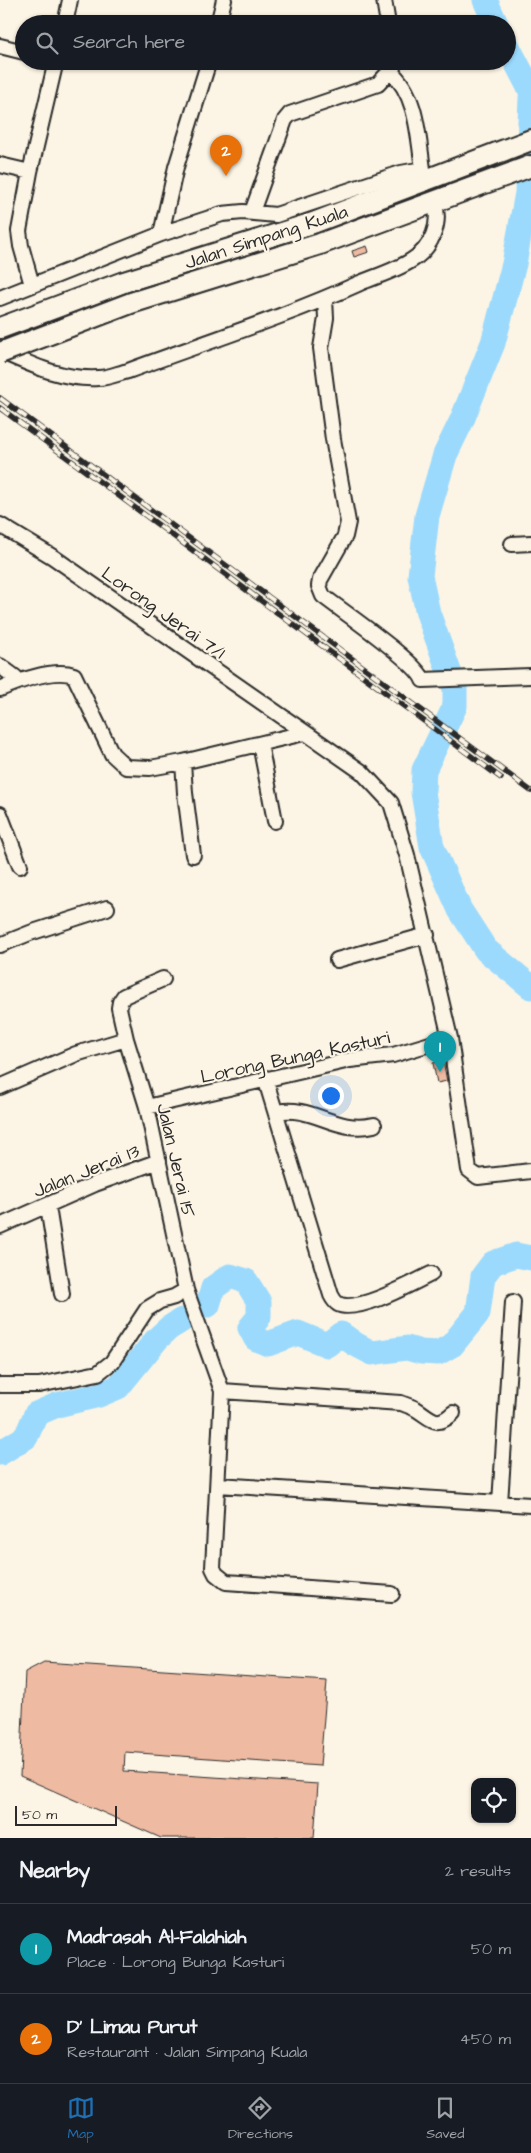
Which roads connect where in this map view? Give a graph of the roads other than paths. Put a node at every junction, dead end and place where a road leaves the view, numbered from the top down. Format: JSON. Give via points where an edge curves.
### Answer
{"nodes":[{"id":1,"x":70,"y":0,"type":"edge"},
{"id":2,"x":224,"y":0,"type":"edge"},
{"id":3,"x":384,"y":0,"type":"edge"},
{"id":4,"x":67,"y":15,"type":"edge"},
{"id":5,"x":220,"y":15,"type":"edge"},
{"id":6,"x":386,"y":15,"type":"edge"},
{"id":7,"x":0,"y":46,"type":"edge"},
{"id":8,"x":15,"y":50,"type":"edge"},
{"id":9,"x":54,"y":70,"type":"edge"},
{"id":10,"x":206,"y":70,"type":"edge"},
{"id":11,"x":389,"y":70,"type":"edge"},
{"id":12,"x":394,"y":70,"type":"edge"},
{"id":13,"x":531,"y":140,"type":"edge"},
{"id":14,"x":0,"y":165,"type":"edge"},
{"id":15,"x":531,"y":166,"type":"edge"},
{"id":16,"x":30,"y":172,"type":"junction"},
{"id":17,"x":428,"y":173,"type":"junction"},
{"id":18,"x":434,"y":201,"type":"junction"},
{"id":19,"x":252,"y":212,"type":"junction"},
{"id":20,"x":161,"y":234,"type":"junction"},
{"id":21,"x":32,"y":285,"type":"junction"},
{"id":22,"x":0,"y":298,"type":"edge"},
{"id":23,"x":325,"y":299,"type":"junction"},
{"id":24,"x":0,"y":328,"type":"edge"},
{"id":25,"x":0,"y":352,"type":"edge"},
{"id":26,"x":0,"y":525,"type":"edge"},
{"id":27,"x":531,"y":543,"type":"edge"},
{"id":28,"x":512,"y":544,"type":"dead end"},
{"id":29,"x":0,"y":666,"type":"edge"},
{"id":30,"x":531,"y":676,"type":"edge"},
{"id":31,"x":17,"y":682,"type":"junction"},
{"id":32,"x":0,"y":689,"type":"edge"},
{"id":33,"x":304,"y":733,"type":"junction"},
{"id":34,"x":260,"y":744,"type":"junction"},
{"id":35,"x":183,"y":762,"type":"junction"},
{"id":36,"x":0,"y":814,"type":"edge"},
{"id":37,"x":275,"y":821,"type":"dead end"},
{"id":38,"x":193,"y":855,"type":"dead end"},
{"id":39,"x":20,"y":866,"type":"dead end"},
{"id":40,"x":107,"y":908,"type":"dead end"},
{"id":41,"x":426,"y":934,"type":"junction"},
{"id":42,"x":0,"y":945,"type":"edge"},
{"id":43,"x":337,"y":960,"type":"dead end"},
{"id":44,"x":163,"y":979,"type":"dead end"},
{"id":45,"x":450,"y":1038,"type":"junction"},
{"id":46,"x":126,"y":1039,"type":"junction"},
{"id":47,"x":265,"y":1078,"type":"junction"},
{"id":48,"x":0,"y":1087,"type":"edge"},
{"id":49,"x":147,"y":1107,"type":"junction"},
{"id":50,"x":276,"y":1112,"type":"junction"},
{"id":51,"x":374,"y":1125,"type":"dead end"},
{"id":52,"x":159,"y":1161,"type":"junction"},
{"id":53,"x":531,"y":1171,"type":"edge"},
{"id":54,"x":48,"y":1206,"type":"junction"},
{"id":55,"x":0,"y":1226,"type":"edge"},
{"id":56,"x":431,"y":1274,"type":"dead end"},
{"id":57,"x":186,"y":1290,"type":"junction"},
{"id":58,"x":62,"y":1294,"type":"dead end"},
{"id":59,"x":513,"y":1302,"type":"dead end"},
{"id":60,"x":0,"y":1385,"type":"edge"},
{"id":61,"x":222,"y":1391,"type":"junction"},
{"id":62,"x":453,"y":1412,"type":"dead end"},
{"id":63,"x":218,"y":1485,"type":"junction"},
{"id":64,"x":500,"y":1503,"type":"junction"},
{"id":65,"x":531,"y":1505,"type":"edge"},
{"id":66,"x":392,"y":1594,"type":"dead end"}],
"edges":[{"from":1,"to":4,"type":"street"},
{"from":2,"to":5,"type":"street"},
{"from":3,"to":6,"type":"street"},
{"from":7,"to":8,"type":"street"},
{"from":9,"to":16,"type":"street"},
{"from":10,"to":20,"type":"street","via":[[176,167]]},
{"from":11,"to":19,"type":"street","via":[[378,84],[290,114]]},
{"from":12,"to":17,"type":"street","via":[[411,102]]},
{"from":13,"to":17,"type":"main road","name":"Jalan Simpang Kuala"},
{"from":14,"to":16,"type":"street"},
{"from":15,"to":18,"type":"main road","name":"Jalan Simpang Kuala"},
{"from":16,"to":21,"type":"street","via":[[19,232]]},
{"from":17,"to":19,"type":"street","via":[[401,173],[285,213]]},
{"from":17,"to":24,"type":"main road","name":"Jalan Simpang Kuala","via":[[313,223],[124,282]]},
{"from":18,"to":23,"type":"street","via":[[437,216],[434,233],[413,260]]},
{"from":18,"to":25,"type":"main road","name":"Jalan Simpang Kuala","bridge":true,"via":[[320,244],[131,304]]},
{"from":19,"to":20,"type":"street","via":[[222,214]]},
{"from":20,"to":21,"type":"street"},
{"from":21,"to":22,"type":"street"},
{"from":23,"to":25,"type":"street","via":[[128,371],[100,378],[45,372]]},
{"from":23,"to":30,"type":"street","via":[[326,318],[321,348],[348,522],[345,536],[320,580],[323,596],[429,680]]},
{"from":26,"to":33,"type":"street","name":"Lorong Jerai 7/1","via":[[53,557]]},
{"from":27,"to":28,"type":"street"},
{"from":29,"to":31,"type":"street"},
{"from":31,"to":32,"type":"street"},
{"from":31,"to":35,"type":"street","via":[[60,672],[74,676],[112,754],[126,767],[150,768]]},
{"from":33,"to":34,"type":"street"},
{"from":33,"to":41,"type":"street","name":"Lorong Jerai 7/1","via":[[362,772],[391,803]]},
{"from":34,"to":35,"type":"street"},
{"from":34,"to":37,"type":"street"},
{"from":35,"to":38,"type":"street"},
{"from":36,"to":39,"type":"street"},
{"from":40,"to":42,"type":"street"},
{"from":41,"to":43,"type":"street"},
{"from":41,"to":45,"type":"street","name":"Lorong Jerai 7/1"},
{"from":44,"to":46,"type":"street","name":"Jalan Jerai 15","via":[[132,991],[120,1002]]},
{"from":45,"to":47,"type":"street","name":"Lorong Bunga Kasturi","via":[[393,1055],[350,1060]]},
{"from":45,"to":53,"type":"street","name":"Lorong Jerai 7/1","via":[[469,1170],[478,1177]]},
{"from":46,"to":48,"type":"street","via":[[76,1054]]},
{"from":46,"to":49,"type":"street","name":"Jalan Jerai 15"},
{"from":47,"to":49,"type":"street","name":"Lorong Bunga Kasturi"},
{"from":47,"to":50,"type":"street"},
{"from":49,"to":52,"type":"street","name":"Jalan Jerai 15"},
{"from":50,"to":51,"type":"street","via":[[295,1109],[343,1126],[361,1128]]},
{"from":50,"to":56,"type":"street","via":[[334,1300],[339,1305],[356,1305]]},
{"from":52,"to":54,"type":"street","name":"Jalan Jerai 13","via":[[95,1184]]},
{"from":52,"to":57,"type":"street","name":"Jalan Jerai 15"},
{"from":54,"to":55,"type":"street","name":"Jalan Jerai 13"},
{"from":54,"to":58,"type":"street"},
{"from":57,"to":60,"type":"street","via":[[147,1309],[112,1362],[98,1373],[39,1385]]},
{"from":57,"to":61,"type":"street","name":"Jalan Jerai 15"},
{"from":59,"to":64,"type":"street"},
{"from":61,"to":62,"type":"street","via":[[401,1403],[438,1422]]},
{"from":61,"to":63,"type":"street"},
{"from":63,"to":64,"type":"street"},
{"from":63,"to":66,"type":"street","via":[[213,1568],[220,1579]]},
{"from":64,"to":65,"type":"street"}]}
